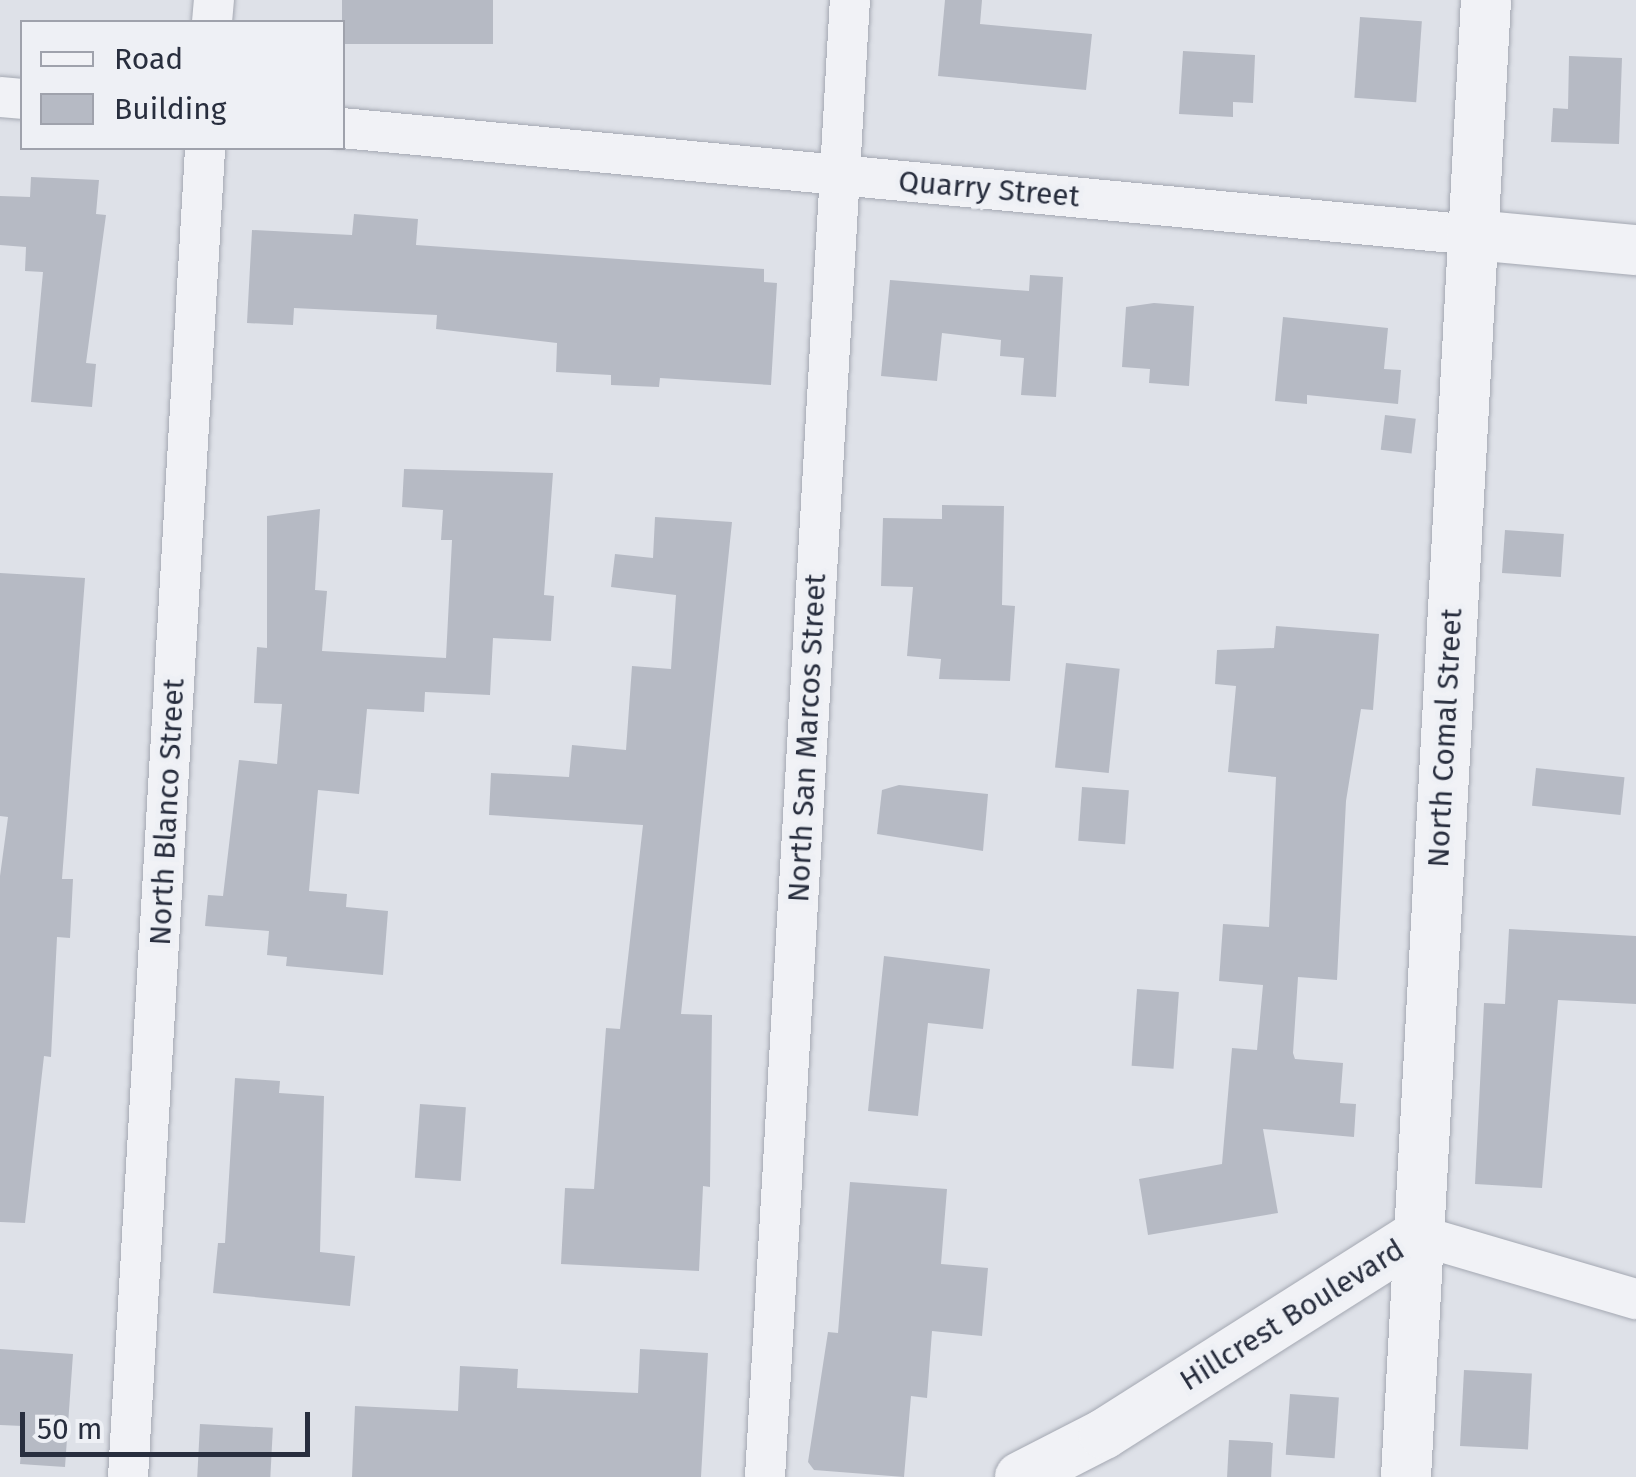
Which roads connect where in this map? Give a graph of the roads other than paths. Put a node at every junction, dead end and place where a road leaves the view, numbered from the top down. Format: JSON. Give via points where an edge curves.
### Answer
{"nodes":[{"id":1,"x":850,"y":0,"type":"edge"},
{"id":2,"x":1486,"y":0,"type":"edge"},
{"id":3,"x":345,"y":128,"type":"edge"},
{"id":4,"x":205,"y":150,"type":"edge"},
{"id":5,"x":839,"y":174,"type":"junction"},
{"id":6,"x":1473,"y":235,"type":"junction"},
{"id":7,"x":1636,"y":250,"type":"edge"},
{"id":8,"x":1418,"y":1235,"type":"junction"},
{"id":9,"x":1636,"y":1299,"type":"edge"},
{"id":10,"x":128,"y":1477,"type":"edge"},
{"id":11,"x":765,"y":1477,"type":"edge"},
{"id":12,"x":1020,"y":1477,"type":"edge"},
{"id":13,"x":1406,"y":1477,"type":"edge"}],
"edges":[{"from":1,"to":5,"type":"street","name":"North San Marcos Street"},
{"from":2,"to":6,"type":"street","name":"North Comal Street"},
{"from":3,"to":5,"type":"street","name":"Quarry Street"},
{"from":4,"to":10,"type":"street","name":"North Blanco Street"},
{"from":5,"to":6,"type":"street","name":"Quarry Street"},
{"from":5,"to":11,"type":"street","name":"North San Marcos Street"},
{"from":6,"to":7,"type":"street","name":"Quarry Street"},
{"from":6,"to":8,"type":"street","name":"North Comal Street"},
{"from":8,"to":9,"type":"street","name":"Hillcrest Boulevard"},
{"from":8,"to":12,"type":"street","name":"Hillcrest Boulevard","via":[[1104,1434]]},
{"from":8,"to":13,"type":"street","name":"North Comal Street"}]}
